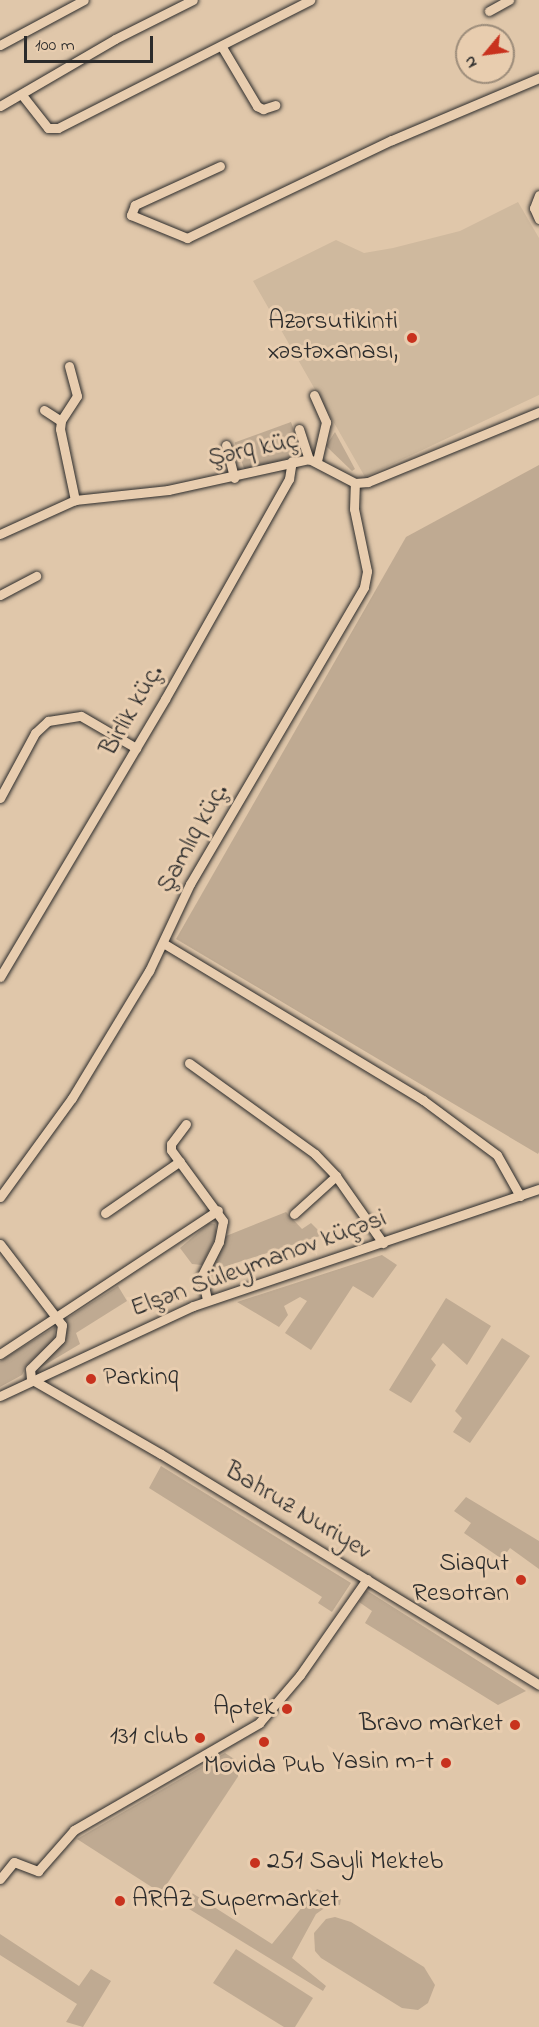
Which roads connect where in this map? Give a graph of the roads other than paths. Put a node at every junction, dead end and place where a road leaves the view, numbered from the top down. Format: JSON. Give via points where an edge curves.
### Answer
{"nodes":[{"id":1,"x":84,"y":0,"type":"edge"},
{"id":2,"x":192,"y":0,"type":"edge"},
{"id":3,"x":310,"y":0,"type":"edge"},
{"id":4,"x":509,"y":0,"type":"edge"},
{"id":5,"x":65,"y":4,"type":"edge"},
{"id":6,"x":489,"y":11,"type":"dead end"},
{"id":7,"x":0,"y":45,"type":"edge"},
{"id":8,"x":222,"y":47,"type":"junction"},
{"id":9,"x":539,"y":78,"type":"edge"},
{"id":10,"x":22,"y":94,"type":"junction"},
{"id":11,"x":275,"y":105,"type":"dead end"},
{"id":12,"x":0,"y":106,"type":"edge"},
{"id":13,"x":220,"y":166,"type":"dead end"},
{"id":14,"x":539,"y":195,"type":"edge"},
{"id":15,"x":539,"y":219,"type":"edge"},
{"id":16,"x":69,"y":366,"type":"dead end"},
{"id":17,"x":314,"y":394,"type":"dead end"},
{"id":18,"x":44,"y":410,"type":"dead end"},
{"id":19,"x":539,"y":412,"type":"edge"},
{"id":20,"x":61,"y":421,"type":"junction"},
{"id":21,"x":299,"y":429,"type":"dead end"},
{"id":22,"x":226,"y":445,"type":"dead end"},
{"id":23,"x":313,"y":459,"type":"junction"},
{"id":24,"x":292,"y":461,"type":"junction"},
{"id":25,"x":234,"y":478,"type":"junction"},
{"id":26,"x":355,"y":483,"type":"junction"},
{"id":27,"x":75,"y":500,"type":"junction"},
{"id":28,"x":0,"y":534,"type":"edge"},
{"id":29,"x":36,"y":576,"type":"dead end"},
{"id":30,"x":0,"y":595,"type":"edge"},
{"id":31,"x":136,"y":748,"type":"junction"},
{"id":32,"x":0,"y":798,"type":"edge"},
{"id":33,"x":163,"y":943,"type":"junction"},
{"id":34,"x":0,"y":977,"type":"edge"},
{"id":35,"x":189,"y":1063,"type":"dead end"},
{"id":36,"x":186,"y":1124,"type":"dead end"},
{"id":37,"x":180,"y":1161,"type":"junction"},
{"id":38,"x":336,"y":1176,"type":"junction"},
{"id":39,"x":539,"y":1189,"type":"edge"},
{"id":40,"x":520,"y":1196,"type":"junction"},
{"id":41,"x":0,"y":1197,"type":"edge"},
{"id":42,"x":218,"y":1210,"type":"junction"},
{"id":43,"x":105,"y":1213,"type":"dead end"},
{"id":44,"x":294,"y":1214,"type":"dead end"},
{"id":45,"x":383,"y":1243,"type":"junction"},
{"id":46,"x":0,"y":1245,"type":"edge"},
{"id":47,"x":207,"y":1300,"type":"junction"},
{"id":48,"x":58,"y":1319,"type":"junction"},
{"id":49,"x":0,"y":1354,"type":"edge"},
{"id":50,"x":31,"y":1379,"type":"junction"},
{"id":51,"x":0,"y":1396,"type":"edge"},
{"id":52,"x":367,"y":1579,"type":"junction"},
{"id":53,"x":538,"y":1684,"type":"edge"},
{"id":54,"x":0,"y":1879,"type":"edge"}],
"edges":[{"from":1,"to":5,"type":"street"},
{"from":2,"to":10,"type":"street","via":[[115,39]]},
{"from":3,"to":8,"type":"street"},
{"from":4,"to":6,"type":"street"},
{"from":5,"to":7,"type":"street"},
{"from":8,"to":10,"type":"street","via":[[58,128],[48,128]]},
{"from":8,"to":11,"type":"street","via":[[257,106],[263,110]]},
{"from":9,"to":13,"type":"street","via":[[392,140],[187,238],[131,215],[135,205]]},
{"from":10,"to":12,"type":"street"},
{"from":14,"to":15,"type":"street","via":[[534,208]]},
{"from":16,"to":20,"type":"street","via":[[77,396]]},
{"from":17,"to":23,"type":"street","via":[[326,422]]},
{"from":18,"to":20,"type":"street"},
{"from":19,"to":26,"type":"street","via":[[384,478]]},
{"from":20,"to":27,"type":"street"},
{"from":21,"to":23,"type":"street"},
{"from":22,"to":25,"type":"street"},
{"from":23,"to":24,"type":"street","name":"Şərq küç"},
{"from":23,"to":26,"type":"street","name":"Şərq küç"},
{"from":24,"to":25,"type":"street","name":"Şərq küç"},
{"from":24,"to":31,"type":"street","name":"Birlik küç.","via":[[289,479]]},
{"from":25,"to":27,"type":"street","name":"Şərq küç"},
{"from":26,"to":33,"type":"street","name":"Şamlıq küç.","via":[[354,509],[367,564],[366,583],[190,885]]},
{"from":27,"to":28,"type":"street","name":"Şərq küç"},
{"from":29,"to":30,"type":"street"},
{"from":31,"to":32,"type":"street","via":[[81,716],[48,721],[35,733]]},
{"from":31,"to":34,"type":"street","name":"Birlik küç."},
{"from":33,"to":40,"type":"street","via":[[423,1100],[496,1155],[510,1172]]},
{"from":33,"to":41,"type":"street","name":"Şamlıq küç.","via":[[72,1098]]},
{"from":35,"to":38,"type":"street","via":[[315,1154]]},
{"from":36,"to":37,"type":"street","via":[[171,1144]]},
{"from":37,"to":42,"type":"street"},
{"from":37,"to":43,"type":"street"},
{"from":38,"to":44,"type":"street"},
{"from":38,"to":45,"type":"street"},
{"from":39,"to":40,"type":"street","name":"Elşən Süleymanov küçəsi"},
{"from":40,"to":45,"type":"street","name":"Elşən Süleymanov küçəsi"},
{"from":42,"to":47,"type":"street","via":[[222,1230],[202,1276]]},
{"from":42,"to":48,"type":"street"},
{"from":45,"to":47,"type":"street","name":"Elşən Süleymanov küçəsi"},
{"from":46,"to":48,"type":"street"},
{"from":47,"to":50,"type":"street","name":"Elşən Süleymanov küçəsi"},
{"from":48,"to":49,"type":"street"},
{"from":48,"to":50,"type":"street","via":[[62,1336],[32,1365]]},
{"from":50,"to":51,"type":"street","name":"Elşən Süleymanov küçəsi"},
{"from":50,"to":52,"type":"street","name":"Bahruz Nuriyev"},
{"from":52,"to":53,"type":"street","name":"Bahruz Nuriyev"},
{"from":52,"to":54,"type":"street","via":[[300,1675],[259,1723],[74,1830],[38,1871],[14,1862]]}]}
